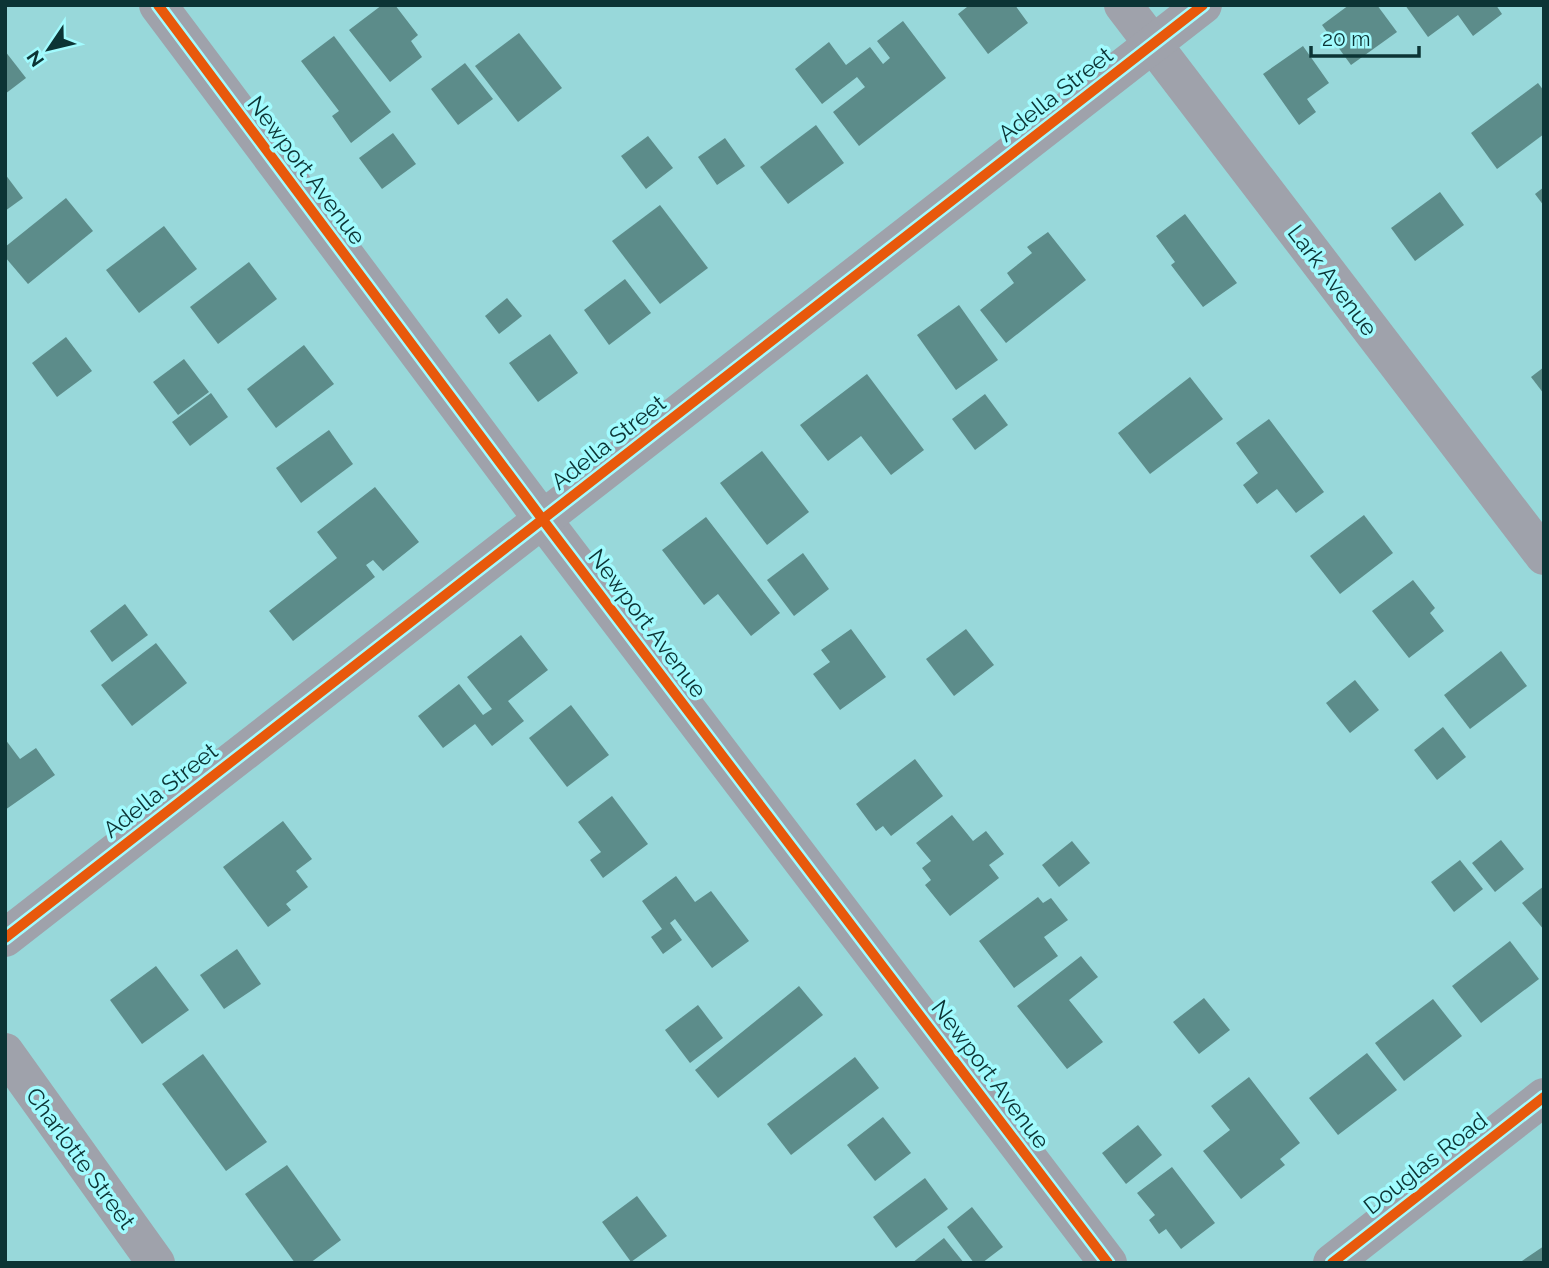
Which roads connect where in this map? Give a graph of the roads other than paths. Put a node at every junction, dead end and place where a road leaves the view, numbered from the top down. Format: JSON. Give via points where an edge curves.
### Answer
{"nodes":[{"id":1,"x":1123,"y":5,"type":"edge"},
{"id":2,"x":1203,"y":5,"type":"edge"},
{"id":3,"x":164,"y":7,"type":"edge"},
{"id":4,"x":1153,"y":44,"type":"junction"},
{"id":5,"x":543,"y":520,"type":"junction"},
{"id":6,"x":1544,"y":556,"type":"edge"},
{"id":7,"x":5,"y":938,"type":"edge"},
{"id":8,"x":5,"y":1052,"type":"edge"},
{"id":9,"x":1544,"y":1097,"type":"edge"},
{"id":10,"x":1348,"y":1258,"type":"edge"},
{"id":11,"x":156,"y":1263,"type":"edge"},
{"id":12,"x":1108,"y":1263,"type":"edge"}],
"edges":[{"from":1,"to":4,"type":"street","name":"Lark Avenue"},
{"from":2,"to":4,"type":"street","name":"Adella Street"},
{"from":3,"to":5,"type":"street","name":"Newport Avenue"},
{"from":4,"to":5,"type":"street","name":"Adella Street"},
{"from":4,"to":6,"type":"street","name":"Lark Avenue"},
{"from":5,"to":7,"type":"street","name":"Adella Street"},
{"from":5,"to":12,"type":"street","name":"Newport Avenue"},
{"from":8,"to":11,"type":"street","name":"Charlotte Street"},
{"from":9,"to":10,"type":"street","name":"Douglas Road"}]}
